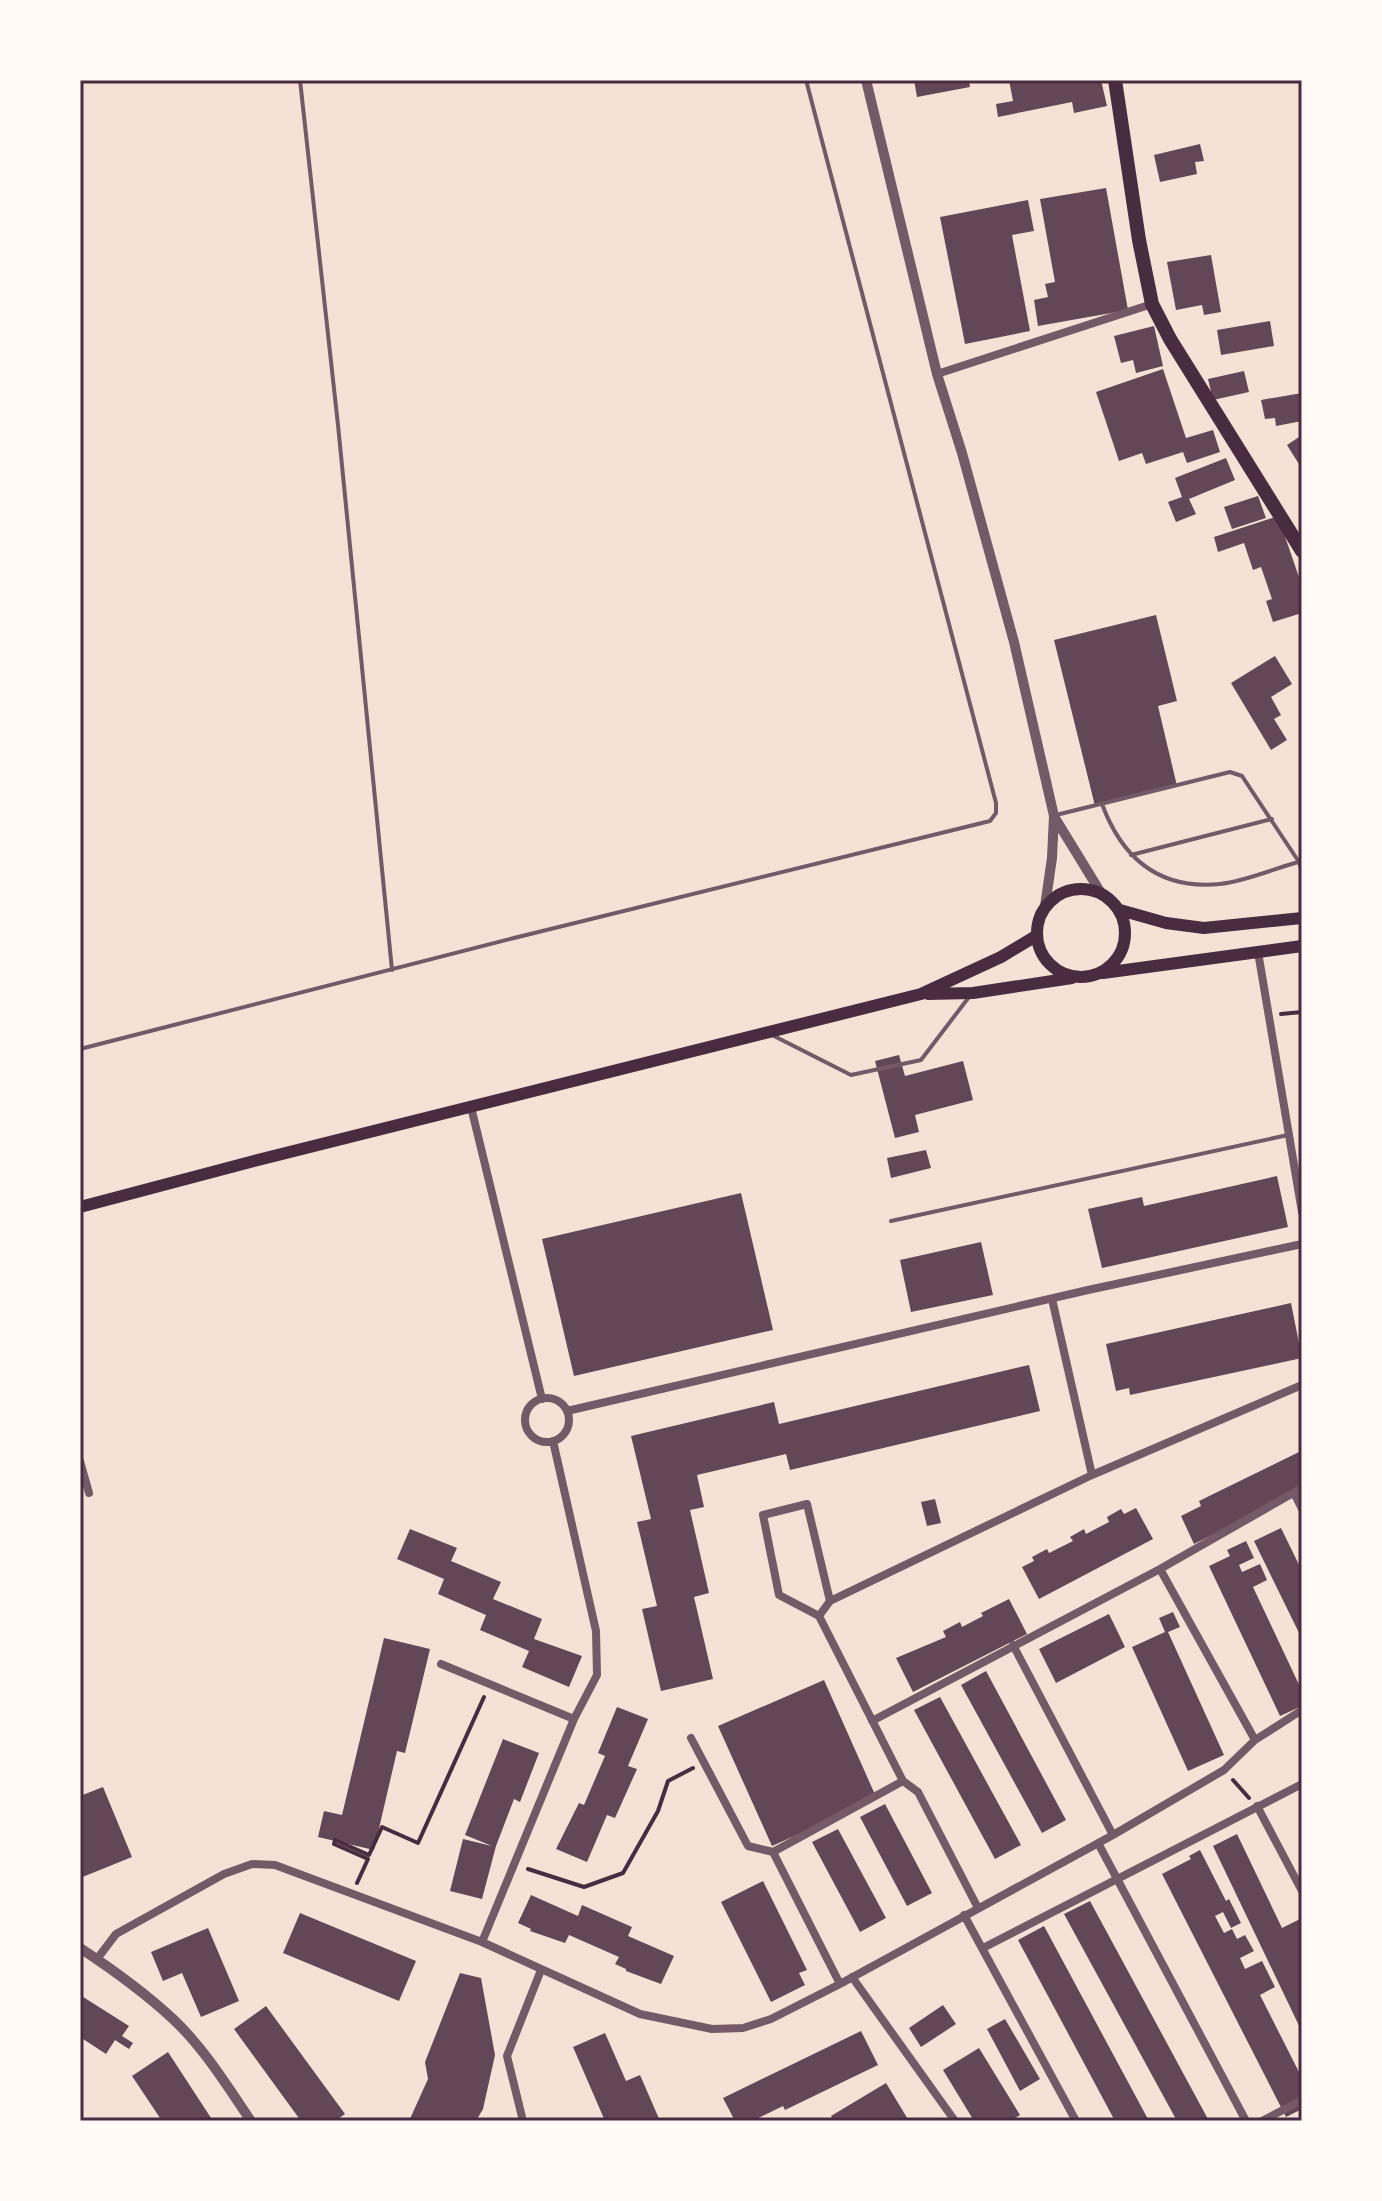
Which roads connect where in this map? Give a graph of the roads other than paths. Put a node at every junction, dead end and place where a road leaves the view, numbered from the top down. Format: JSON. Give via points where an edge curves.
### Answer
{"nodes":[{"id":1,"x":300,"y":80,"type":"edge"},
{"id":2,"x":806,"y":80,"type":"edge"},
{"id":3,"x":866,"y":80,"type":"edge"},
{"id":4,"x":1115,"y":80,"type":"edge"},
{"id":5,"x":1152,"y":304,"type":"junction"},
{"id":6,"x":937,"y":374,"type":"junction"},
{"id":7,"x":1302,"y":551,"type":"edge"},
{"id":8,"x":1102,"y":804,"type":"junction"},
{"id":9,"x":1054,"y":816,"type":"junction"},
{"id":10,"x":1272,"y":819,"type":"junction"},
{"id":11,"x":1129,"y":855,"type":"junction"},
{"id":12,"x":1299,"y":862,"type":"junction"},
{"id":13,"x":1302,"y":872,"type":"edge"},
{"id":14,"x":1101,"y":893,"type":"junction"},
{"id":15,"x":1045,"y":906,"type":"junction"},
{"id":16,"x":1120,"y":910,"type":"junction"},
{"id":17,"x":1302,"y":918,"type":"edge"},
{"id":18,"x":1036,"y":936,"type":"junction"},
{"id":19,"x":1302,"y":946,"type":"edge"},
{"id":20,"x":1258,"y":952,"type":"junction"},
{"id":21,"x":392,"y":970,"type":"junction"},
{"id":22,"x":1100,"y":973,"type":"junction"},
{"id":23,"x":1075,"y":977,"type":"junction"},
{"id":24,"x":973,"y":993,"type":"junction"},
{"id":25,"x":921,"y":994,"type":"junction"},
{"id":26,"x":766,"y":1032,"type":"junction"},
{"id":27,"x":80,"y":1049,"type":"edge"},
{"id":28,"x":471,"y":1107,"type":"junction"},
{"id":29,"x":1290,"y":1135,"type":"junction"},
{"id":30,"x":80,"y":1207,"type":"edge"},
{"id":31,"x":1302,"y":1212,"type":"edge"},
{"id":32,"x":891,"y":1221,"type":"dead end"},
{"id":33,"x":1302,"y":1244,"type":"edge"},
{"id":34,"x":1052,"y":1299,"type":"junction"},
{"id":35,"x":1302,"y":1385,"type":"edge"},
{"id":36,"x":542,"y":1399,"type":"junction"},
{"id":37,"x":567,"y":1411,"type":"junction"},
{"id":38,"x":553,"y":1441,"type":"junction"},
{"id":39,"x":80,"y":1461,"type":"edge"},
{"id":40,"x":1092,"y":1475,"type":"junction"},
{"id":41,"x":1298,"y":1491,"type":"edge"},
{"id":42,"x":89,"y":1493,"type":"dead end"},
{"id":43,"x":1302,"y":1509,"type":"edge"},
{"id":44,"x":1160,"y":1569,"type":"junction"},
{"id":45,"x":830,"y":1601,"type":"junction"},
{"id":46,"x":819,"y":1616,"type":"junction"},
{"id":47,"x":1013,"y":1645,"type":"junction"},
{"id":48,"x":441,"y":1664,"type":"dead end"},
{"id":49,"x":1302,"y":1710,"type":"edge"},
{"id":50,"x":574,"y":1719,"type":"junction"},
{"id":51,"x":872,"y":1721,"type":"junction"},
{"id":52,"x":691,"y":1738,"type":"dead end"},
{"id":53,"x":1255,"y":1740,"type":"junction"},
{"id":54,"x":903,"y":1781,"type":"junction"},
{"id":55,"x":1302,"y":1784,"type":"edge"},
{"id":56,"x":1257,"y":1806,"type":"junction"},
{"id":57,"x":1113,"y":1835,"type":"junction"},
{"id":58,"x":1098,"y":1843,"type":"junction"},
{"id":59,"x":773,"y":1852,"type":"junction"},
{"id":60,"x":1117,"y":1878,"type":"junction"},
{"id":61,"x":1302,"y":1891,"type":"edge"},
{"id":62,"x":978,"y":1908,"type":"junction"},
{"id":63,"x":964,"y":1915,"type":"junction"},
{"id":64,"x":482,"y":1942,"type":"junction"},
{"id":65,"x":80,"y":1948,"type":"edge"},
{"id":66,"x":983,"y":1948,"type":"junction"},
{"id":67,"x":97,"y":1959,"type":"junction"},
{"id":68,"x":541,"y":1970,"type":"junction"},
{"id":69,"x":852,"y":1977,"type":"junction"},
{"id":70,"x":840,"y":1984,"type":"junction"},
{"id":71,"x":1302,"y":2100,"type":"edge"},
{"id":72,"x":522,"y":2117,"type":"dead end"},
{"id":73,"x":251,"y":2121,"type":"edge"},
{"id":74,"x":955,"y":2121,"type":"edge"},
{"id":75,"x":1076,"y":2121,"type":"edge"},
{"id":76,"x":1246,"y":2121,"type":"edge"},
{"id":77,"x":1262,"y":2121,"type":"edge"}],
"edges":[{"from":1,"to":21,"type":"lane"},
{"from":2,"to":21,"type":"lane","via":[[996,813],[990,821]]},
{"from":3,"to":6,"type":"street"},
{"from":4,"to":5,"type":"main road"},
{"from":5,"to":6,"type":"street"},
{"from":5,"to":7,"type":"main road"},
{"from":6,"to":9,"type":"street","via":[[1014,642]]},
{"from":8,"to":9,"type":"lane"},
{"from":8,"to":10,"type":"lane","via":[[1230,772],[1242,776]]},
{"from":8,"to":11,"type":"lane"},
{"from":9,"to":14,"type":"street"},
{"from":9,"to":15,"type":"street"},
{"from":10,"to":11,"type":"lane"},
{"from":10,"to":12,"type":"lane"},
{"from":11,"to":12,"type":"lane","via":[[1158,874],[1187,883],[1221,884]]},
{"from":12,"to":13,"type":"lane"},
{"from":14,"to":15,"type":"main road","via":[[1064,891]]},
{"from":14,"to":16,"type":"main road"},
{"from":15,"to":18,"type":"main road"},
{"from":16,"to":17,"type":"main road","via":[[1204,928]]},
{"from":16,"to":22,"type":"main road","via":[[1124,946]]},
{"from":18,"to":23,"type":"main road","via":[[1048,964]]},
{"from":18,"to":25,"type":"main road"},
{"from":19,"to":20,"type":"main road"},
{"from":20,"to":22,"type":"main road"},
{"from":20,"to":29,"type":"street"},
{"from":21,"to":27,"type":"lane"},
{"from":22,"to":23,"type":"main road"},
{"from":23,"to":24,"type":"main road"},
{"from":24,"to":25,"type":"main road"},
{"from":24,"to":26,"type":"lane","via":[[921,1060],[851,1075]]},
{"from":25,"to":26,"type":"main road"},
{"from":26,"to":28,"type":"main road"},
{"from":28,"to":30,"type":"main road"},
{"from":28,"to":36,"type":"street"},
{"from":29,"to":31,"type":"street"},
{"from":29,"to":32,"type":"lane"},
{"from":33,"to":34,"type":"street"},
{"from":34,"to":37,"type":"street"},
{"from":34,"to":40,"type":"street"},
{"from":35,"to":40,"type":"street"},
{"from":36,"to":37,"type":"street","via":[[557,1401]]},
{"from":36,"to":38,"type":"street","via":[[530,1406],[526,1426],[539,1441]]},
{"from":37,"to":38,"type":"street","via":[[565,1433]]},
{"from":38,"to":50,"type":"street","via":[[596,1631],[597,1675]]},
{"from":39,"to":42,"type":"street"},
{"from":40,"to":45,"type":"street"},
{"from":41,"to":43,"type":"street"},
{"from":41,"to":44,"type":"street"},
{"from":44,"to":47,"type":"street"},
{"from":44,"to":53,"type":"street"},
{"from":45,"to":46,"type":"street"},
{"from":45,"to":46,"type":"street","via":[[807,1504],[763,1515],[779,1595]]},
{"from":46,"to":51,"type":"street"},
{"from":47,"to":51,"type":"street"},
{"from":47,"to":57,"type":"street"},
{"from":48,"to":50,"type":"street"},
{"from":49,"to":53,"type":"street"},
{"from":50,"to":64,"type":"street"},
{"from":51,"to":54,"type":"street"},
{"from":52,"to":59,"type":"street","via":[[748,1846]]},
{"from":53,"to":57,"type":"street","via":[[1224,1770]]},
{"from":54,"to":59,"type":"street"},
{"from":54,"to":62,"type":"street","via":[[918,1792]]},
{"from":55,"to":56,"type":"street"},
{"from":56,"to":60,"type":"street"},
{"from":56,"to":61,"type":"street"},
{"from":57,"to":58,"type":"street"},
{"from":58,"to":60,"type":"street"},
{"from":58,"to":62,"type":"street"},
{"from":59,"to":70,"type":"street"},
{"from":60,"to":66,"type":"street"},
{"from":60,"to":76,"type":"street"},
{"from":62,"to":63,"type":"street"},
{"from":63,"to":66,"type":"street"},
{"from":63,"to":69,"type":"street"},
{"from":64,"to":67,"type":"street","via":[[275,1865],[252,1864],[116,1934]]},
{"from":64,"to":68,"type":"street"},
{"from":65,"to":67,"type":"street"},
{"from":66,"to":75,"type":"street"},
{"from":67,"to":73,"type":"street","via":[[174,2020]]},
{"from":68,"to":70,"type":"street","via":[[640,2014],[712,2029],[743,2028],[771,2019]]},
{"from":68,"to":72,"type":"street","via":[[507,2056]]},
{"from":69,"to":70,"type":"street"},
{"from":69,"to":74,"type":"street"},
{"from":71,"to":77,"type":"street"}]}
